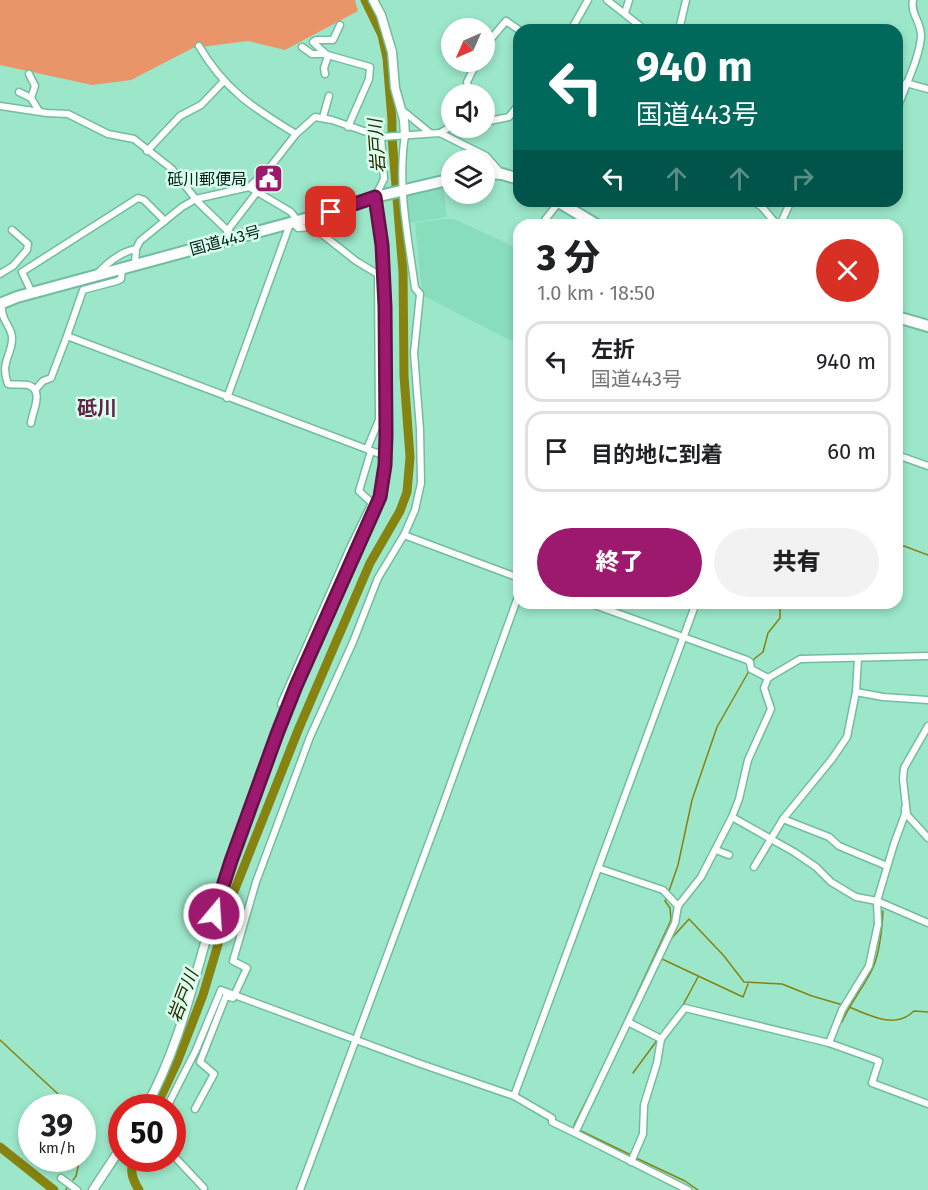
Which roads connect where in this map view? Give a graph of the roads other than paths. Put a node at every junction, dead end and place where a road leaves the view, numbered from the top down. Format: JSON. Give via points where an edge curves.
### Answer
{"nodes":[{"id":1,"x":373,"y":0,"type":"edge"},
{"id":2,"x":588,"y":0,"type":"edge"},
{"id":3,"x":607,"y":0,"type":"edge"},
{"id":4,"x":629,"y":0,"type":"edge"},
{"id":5,"x":686,"y":0,"type":"edge"},
{"id":6,"x":914,"y":0,"type":"edge"},
{"id":7,"x":625,"y":13,"type":"junction"},
{"id":8,"x":574,"y":24,"type":"edge"},
{"id":9,"x":638,"y":24,"type":"edge"},
{"id":10,"x":680,"y":24,"type":"edge"},
{"id":11,"x":340,"y":25,"type":"dead end"},
{"id":12,"x":513,"y":26,"type":"edge"},
{"id":13,"x":495,"y":34,"type":"edge"},
{"id":14,"x":199,"y":46,"type":"dead end"},
{"id":15,"x":302,"y":48,"type":"dead end"},
{"id":16,"x":328,"y":56,"type":"junction"},
{"id":17,"x":29,"y":74,"type":"dead end"},
{"id":18,"x":325,"y":74,"type":"dead end"},
{"id":19,"x":223,"y":82,"type":"junction"},
{"id":20,"x":906,"y":83,"type":"junction"},
{"id":21,"x":928,"y":89,"type":"edge"},
{"id":22,"x":903,"y":92,"type":"edge"},
{"id":23,"x":19,"y":93,"type":"dead end"},
{"id":24,"x":329,"y":96,"type":"dead end"},
{"id":25,"x":31,"y":98,"type":"junction"},
{"id":26,"x":0,"y":106,"type":"edge"},
{"id":27,"x":402,"y":110,"type":"junction"},
{"id":28,"x":39,"y":111,"type":"junction"},
{"id":29,"x":513,"y":112,"type":"edge"},
{"id":30,"x":323,"y":117,"type":"junction"},
{"id":31,"x":495,"y":120,"type":"edge"},
{"id":32,"x":111,"y":126,"type":"dead end"},
{"id":33,"x":348,"y":127,"type":"junction"},
{"id":34,"x":440,"y":133,"type":"joint"},
{"id":35,"x":108,"y":134,"type":"junction"},
{"id":36,"x":296,"y":134,"type":"junction"},
{"id":37,"x":430,"y":134,"type":"junction"},
{"id":38,"x":402,"y":135,"type":"junction"},
{"id":39,"x":381,"y":137,"type":"junction"},
{"id":40,"x":147,"y":151,"type":"junction"},
{"id":41,"x":495,"y":174,"type":"edge"},
{"id":42,"x":502,"y":174,"type":"junction"},
{"id":43,"x":513,"y":177,"type":"edge"},
{"id":44,"x":441,"y":181,"type":"edge"},
{"id":45,"x":249,"y":187,"type":"junction"},
{"id":46,"x":257,"y":192,"type":"junction"},
{"id":47,"x":401,"y":192,"type":"junction"},
{"id":48,"x":378,"y":197,"type":"junction"},
{"id":49,"x":196,"y":199,"type":"junction"},
{"id":50,"x":568,"y":207,"type":"edge"},
{"id":51,"x":762,"y":207,"type":"edge"},
{"id":52,"x":587,"y":219,"type":"edge"},
{"id":53,"x":773,"y":219,"type":"edge"},
{"id":54,"x":165,"y":221,"type":"junction"},
{"id":55,"x":293,"y":221,"type":"junction"},
{"id":56,"x":12,"y":230,"type":"dead end"},
{"id":57,"x":230,"y":235,"type":"junction"},
{"id":58,"x":136,"y":249,"type":"junction"},
{"id":59,"x":135,"y":265,"type":"junction"},
{"id":60,"x":122,"y":269,"type":"junction"},
{"id":61,"x":0,"y":274,"type":"edge"},
{"id":62,"x":96,"y":276,"type":"junction"},
{"id":63,"x":381,"y":276,"type":"junction"},
{"id":64,"x":32,"y":293,"type":"junction"},
{"id":65,"x":0,"y":304,"type":"edge"},
{"id":66,"x":903,"y":319,"type":"edge"},
{"id":67,"x":928,"y":326,"type":"edge"},
{"id":68,"x":67,"y":336,"type":"junction"},
{"id":69,"x":35,"y":390,"type":"junction"},
{"id":70,"x":227,"y":398,"type":"junction"},
{"id":71,"x":31,"y":423,"type":"dead end"},
{"id":72,"x":369,"y":450,"type":"junction"},
{"id":73,"x":385,"y":456,"type":"junction"},
{"id":74,"x":903,"y":457,"type":"edge"},
{"id":75,"x":928,"y":466,"type":"edge"},
{"id":76,"x":404,"y":535,"type":"junction"},
{"id":77,"x":513,"y":576,"type":"edge"},
{"id":78,"x":514,"y":609,"type":"edge"},
{"id":79,"x":607,"y":609,"type":"edge"},
{"id":80,"x":694,"y":609,"type":"edge"},
{"id":81,"x":684,"y":637,"type":"junction"},
{"id":82,"x":928,"y":656,"type":"edge"},
{"id":83,"x":858,"y":658,"type":"junction"},
{"id":84,"x":768,"y":678,"type":"junction"},
{"id":85,"x":856,"y":692,"type":"junction"},
{"id":86,"x":928,"y":700,"type":"edge"},
{"id":87,"x":281,"y":704,"type":"dead end"},
{"id":88,"x":928,"y":726,"type":"edge"},
{"id":89,"x":928,"y":733,"type":"edge"},
{"id":90,"x":918,"y":742,"type":"junction"},
{"id":91,"x":905,"y":808,"type":"junction"},
{"id":92,"x":732,"y":817,"type":"junction"},
{"id":93,"x":783,"y":819,"type":"junction"},
{"id":94,"x":928,"y":838,"type":"edge"},
{"id":95,"x":771,"y":839,"type":"junction"},
{"id":96,"x":716,"y":850,"type":"junction"},
{"id":97,"x":729,"y":855,"type":"dead end"},
{"id":98,"x":887,"y":866,"type":"junction"},
{"id":99,"x":754,"y":867,"type":"dead end"},
{"id":100,"x":598,"y":868,"type":"junction"},
{"id":101,"x":877,"y":901,"type":"junction"},
{"id":102,"x":678,"y":906,"type":"junction"},
{"id":103,"x":928,"y":923,"type":"edge"},
{"id":104,"x":235,"y":996,"type":"junction"},
{"id":105,"x":628,"y":1022,"type":"junction"},
{"id":106,"x":355,"y":1039,"type":"junction"},
{"id":107,"x":661,"y":1039,"type":"junction"},
{"id":108,"x":829,"y":1043,"type":"junction"},
{"id":109,"x":153,"y":1094,"type":"edge"},
{"id":110,"x":173,"y":1094,"type":"edge"},
{"id":111,"x":514,"y":1096,"type":"junction"},
{"id":112,"x":928,"y":1104,"type":"edge"},
{"id":113,"x":195,"y":1109,"type":"dead end"},
{"id":114,"x":575,"y":1133,"type":"junction"},
{"id":115,"x":631,"y":1162,"type":"junction"},
{"id":116,"x":186,"y":1169,"type":"edge"},
{"id":117,"x":108,"y":1170,"type":"edge"},
{"id":118,"x":62,"y":1178,"type":"dead end"},
{"id":119,"x":204,"y":1188,"type":"dead end"},
{"id":120,"x":77,"y":1190,"type":"edge"},
{"id":121,"x":93,"y":1190,"type":"edge"},
{"id":122,"x":300,"y":1190,"type":"edge"},
{"id":123,"x":688,"y":1190,"type":"edge"}],
"edges":[{"from":1,"to":27,"type":"main road","via":[[392,52],[395,88]]},
{"from":2,"to":8,"type":"street"},
{"from":3,"to":7,"type":"street"},
{"from":4,"to":7,"type":"street"},
{"from":5,"to":10,"type":"street"},
{"from":6,"to":20,"type":"street","via":[[912,9],[921,33],[919,51]]},
{"from":7,"to":9,"type":"street"},
{"from":11,"to":16,"type":"street","via":[[333,40],[313,42]]},
{"from":12,"to":13,"type":"street","via":[[506,21]]},
{"from":14,"to":19,"type":"street"},
{"from":15,"to":16,"type":"street"},
{"from":16,"to":18,"type":"street"},
{"from":16,"to":33,"type":"street","via":[[370,67],[369,79]]},
{"from":17,"to":25,"type":"street","via":[[35,86]]},
{"from":19,"to":36,"type":"street","via":[[261,113]]},
{"from":19,"to":40,"type":"street","via":[[201,105],[180,116]]},
{"from":20,"to":21,"type":"street"},
{"from":20,"to":22,"type":"street"},
{"from":23,"to":25,"type":"street"},
{"from":24,"to":30,"type":"street"},
{"from":25,"to":28,"type":"street"},
{"from":26,"to":28,"type":"street"},
{"from":27,"to":37,"type":"street"},
{"from":27,"to":38,"type":"main road"},
{"from":28,"to":35,"type":"street","via":[[69,114]]},
{"from":29,"to":31,"type":"street","via":[[509,117]]},
{"from":30,"to":33,"type":"street"},
{"from":30,"to":36,"type":"street","via":[[315,117]]},
{"from":32,"to":35,"type":"street"},
{"from":33,"to":39,"type":"street"},
{"from":34,"to":37,"type":"street"},
{"from":34,"to":42,"type":"street","via":[[486,156]]},
{"from":35,"to":40,"type":"street","via":[[134,139]]},
{"from":36,"to":45,"type":"street"},
{"from":37,"to":38,"type":"street"},
{"from":38,"to":39,"type":"street"},
{"from":38,"to":47,"type":"street"},
{"from":39,"to":48,"type":"street","via":[[384,179]]},
{"from":40,"to":49,"type":"street","via":[[172,169]]},
{"from":41,"to":42,"type":"highway"},
{"from":42,"to":43,"type":"highway"},
{"from":44,"to":47,"type":"highway","name":"国道443号"},
{"from":45,"to":46,"type":"street"},
{"from":45,"to":49,"type":"street"},
{"from":46,"to":55,"type":"street","via":[[291,212]]},
{"from":46,"to":57,"type":"street"},
{"from":47,"to":48,"type":"highway","name":"国道443号"},
{"from":47,"to":76,"type":"street","via":[[415,288],[420,294],[414,353],[421,483]]},
{"from":48,"to":55,"type":"highway","name":"国道443号"},
{"from":48,"to":63,"type":"main road"},
{"from":49,"to":54,"type":"street"},
{"from":49,"to":57,"type":"street"},
{"from":50,"to":52,"type":"highway"},
{"from":51,"to":53,"type":"street"},
{"from":54,"to":58,"type":"street"},
{"from":54,"to":64,"type":"street","via":[[138,198],[22,272]]},
{"from":55,"to":57,"type":"highway","name":"国道443号"},
{"from":55,"to":63,"type":"street","via":[[298,228],[313,227]]},
{"from":55,"to":70,"type":"street"},
{"from":56,"to":61,"type":"street","via":[[28,247],[13,266]]},
{"from":57,"to":59,"type":"highway","name":"国道443号"},
{"from":58,"to":59,"type":"street"},
{"from":58,"to":62,"type":"street","via":[[125,251]]},
{"from":59,"to":60,"type":"highway","name":"国道443号"},
{"from":60,"to":62,"type":"highway","name":"国道443号"},
{"from":60,"to":68,"type":"street","via":[[121,279],[82,290]]},
{"from":62,"to":64,"type":"highway","name":"国道443号"},
{"from":63,"to":72,"type":"street","via":[[379,420]]},
{"from":63,"to":73,"type":"main road"},
{"from":64,"to":65,"type":"highway","name":"国道443号"},
{"from":65,"to":69,"type":"street","via":[[12,340],[2,359],[2,372],[8,384]]},
{"from":66,"to":67,"type":"highway"},
{"from":68,"to":69,"type":"street","via":[[51,378]]},
{"from":68,"to":70,"type":"street"},
{"from":69,"to":71,"type":"street","via":[[38,399]]},
{"from":70,"to":72,"type":"street"},
{"from":72,"to":73,"type":"street"},
{"from":72,"to":87,"type":"street","via":[[359,491],[372,503]]},
{"from":73,"to":109,"type":"main road","via":[[384,482],[375,513],[277,734],[231,861],[176,1040]]},
{"from":74,"to":75,"type":"street"},
{"from":76,"to":77,"type":"street"},
{"from":76,"to":104,"type":"street","via":[[378,578],[310,737],[265,856],[233,961],[247,968]]},
{"from":78,"to":106,"type":"street"},
{"from":79,"to":81,"type":"street"},
{"from":80,"to":81,"type":"street"},
{"from":81,"to":84,"type":"street","via":[[747,660],[751,669]]},
{"from":81,"to":100,"type":"street"},
{"from":82,"to":83,"type":"street"},
{"from":83,"to":84,"type":"street","via":[[800,659]]},
{"from":83,"to":85,"type":"street"},
{"from":84,"to":92,"type":"street","via":[[764,688],[771,709],[748,760]]},
{"from":85,"to":86,"type":"street"},
{"from":85,"to":93,"type":"street","via":[[846,737]]},
{"from":88,"to":90,"type":"street"},
{"from":89,"to":90,"type":"street"},
{"from":90,"to":91,"type":"street","via":[[904,768]]},
{"from":91,"to":94,"type":"street"},
{"from":91,"to":98,"type":"street"},
{"from":92,"to":95,"type":"street"},
{"from":92,"to":96,"type":"street"},
{"from":93,"to":95,"type":"street"},
{"from":93,"to":98,"type":"street"},
{"from":95,"to":99,"type":"street"},
{"from":95,"to":101,"type":"street","via":[[856,897]]},
{"from":96,"to":97,"type":"street"},
{"from":96,"to":102,"type":"street","via":[[702,877]]},
{"from":98,"to":101,"type":"street"},
{"from":100,"to":102,"type":"street","via":[[663,890]]},
{"from":100,"to":111,"type":"street"},
{"from":101,"to":103,"type":"street"},
{"from":101,"to":108,"type":"street","via":[[878,924],[869,966],[842,1010]]},
{"from":102,"to":105,"type":"street","via":[[675,923]]},
{"from":104,"to":106,"type":"street"},
{"from":104,"to":110,"type":"street","via":[[221,990]]},
{"from":104,"to":113,"type":"street","via":[[226,996],[200,1062],[214,1074]]},
{"from":105,"to":107,"type":"street"},
{"from":105,"to":114,"type":"street"},
{"from":106,"to":111,"type":"street"},
{"from":106,"to":122,"type":"street"},
{"from":107,"to":108,"type":"street","via":[[685,1008]]},
{"from":107,"to":115,"type":"street","via":[[644,1105],[643,1134]]},
{"from":108,"to":112,"type":"street","via":[[879,1061],[872,1083]]},
{"from":111,"to":114,"type":"street"},
{"from":114,"to":115,"type":"street"},
{"from":115,"to":123,"type":"street"},
{"from":116,"to":119,"type":"street"},
{"from":117,"to":121,"type":"main road"},
{"from":118,"to":120,"type":"street"}]}
